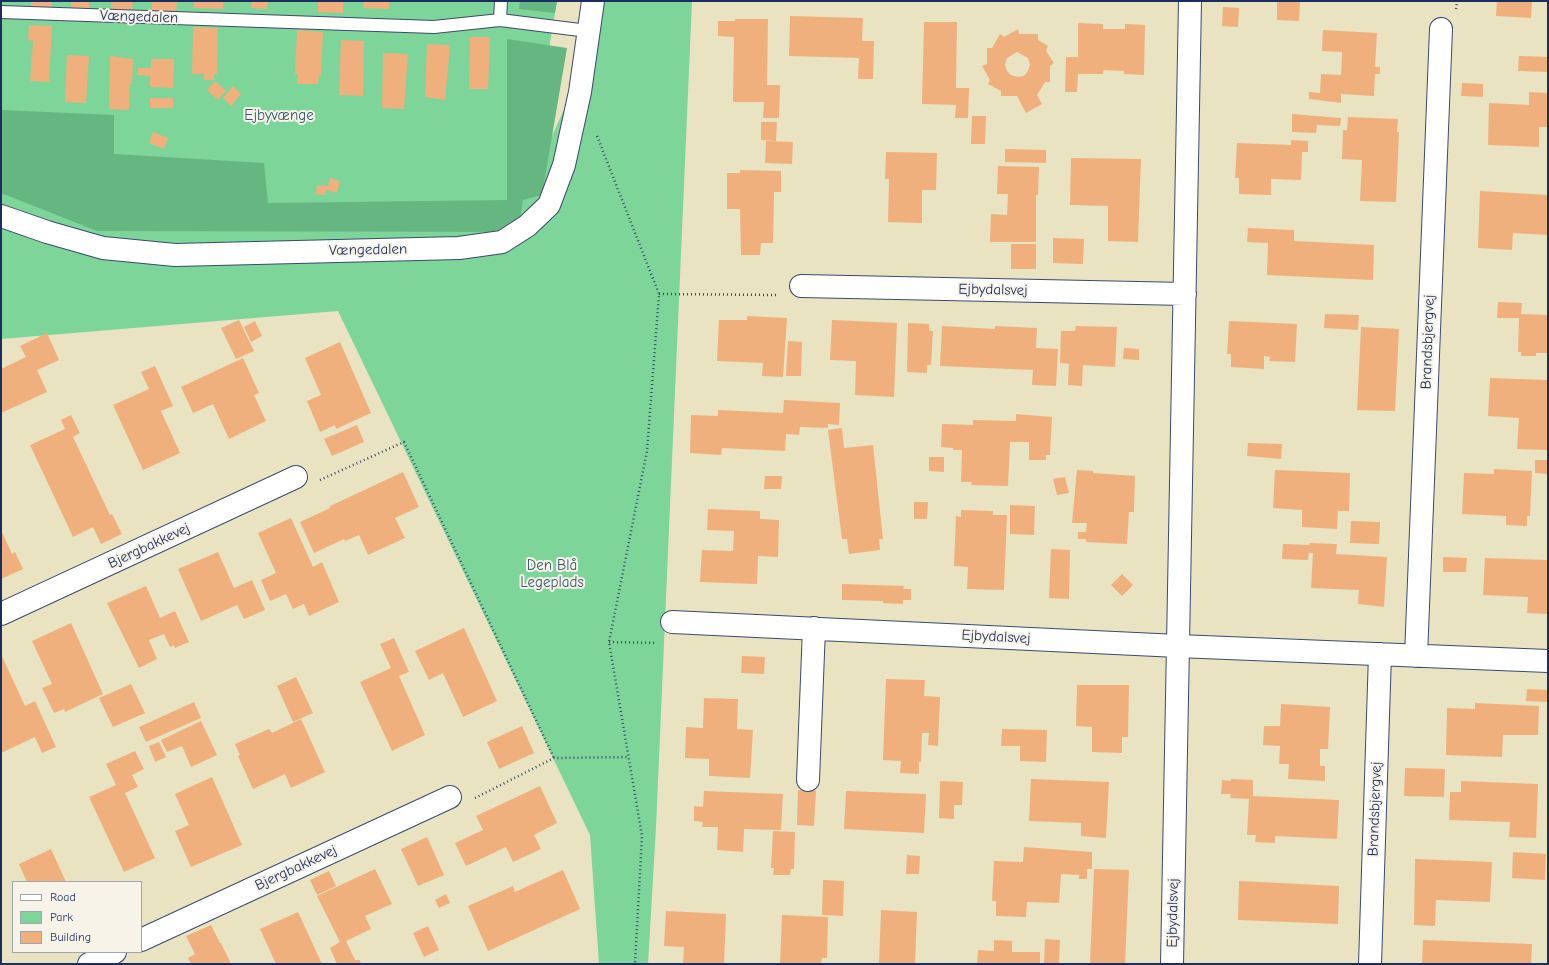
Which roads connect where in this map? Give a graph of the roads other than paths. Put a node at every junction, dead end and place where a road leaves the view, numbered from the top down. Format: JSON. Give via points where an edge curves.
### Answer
{"nodes":[{"id":1,"x":501,"y":1,"type":"edge"},
{"id":2,"x":593,"y":1,"type":"edge"},
{"id":3,"x":1190,"y":1,"type":"edge"},
{"id":4,"x":1,"y":12,"type":"edge"},
{"id":5,"x":500,"y":20,"type":"junction"},
{"id":6,"x":1441,"y":29,"type":"dead end"},
{"id":7,"x":588,"y":31,"type":"junction"},
{"id":8,"x":1,"y":216,"type":"edge"},
{"id":9,"x":801,"y":286,"type":"road end"},
{"id":10,"x":1185,"y":294,"type":"junction"},
{"id":11,"x":296,"y":477,"type":"road end"},
{"id":12,"x":1,"y":614,"type":"edge"},
{"id":13,"x":672,"y":622,"type":"road end"},
{"id":14,"x":814,"y":628,"type":"junction"},
{"id":15,"x":1178,"y":646,"type":"junction"},
{"id":16,"x":1380,"y":654,"type":"junction"},
{"id":17,"x":1416,"y":656,"type":"junction"},
{"id":18,"x":1548,"y":661,"type":"edge"},
{"id":19,"x":808,"y":780,"type":"dead end"},
{"id":20,"x":450,"y":797,"type":"road end"},
{"id":21,"x":142,"y":940,"type":"edge"},
{"id":22,"x":113,"y":953,"type":"edge"},
{"id":23,"x":89,"y":964,"type":"edge"},
{"id":24,"x":1172,"y":964,"type":"edge"},
{"id":25,"x":1370,"y":964,"type":"edge"}],
"edges":[{"from":1,"to":5,"type":"lane"},
{"from":2,"to":7,"type":"street","name":"Vængedalen"},
{"from":3,"to":10,"type":"street","name":"Ejbydalsvej"},
{"from":4,"to":5,"type":"lane","name":"Vængedalen","via":[[434,27]]},
{"from":5,"to":7,"type":"lane","name":"Vængedalen"},
{"from":6,"to":17,"type":"street","name":"Brandsbjergvej"},
{"from":7,"to":8,"type":"street","name":"Vængedalen","via":[[580,92],[564,165],[549,205],[527,226],[502,242],[459,248],[175,255],[103,248]]},
{"from":9,"to":10,"type":"street","name":"Ejbydalsvej"},
{"from":10,"to":15,"type":"street","name":"Ejbydalsvej"},
{"from":11,"to":12,"type":"street","name":"Bjergbakkevej"},
{"from":13,"to":14,"type":"street","name":"Ejbydalsvej"},
{"from":14,"to":15,"type":"street","name":"Ejbydalsvej"},
{"from":14,"to":19,"type":"street"},
{"from":15,"to":16,"type":"street"},
{"from":15,"to":24,"type":"street","name":"Ejbydalsvej"},
{"from":16,"to":17,"type":"street"},
{"from":16,"to":25,"type":"street","name":"Brandsbjergvej"},
{"from":17,"to":18,"type":"street"},
{"from":20,"to":21,"type":"street","name":"Bjergbakkevej"},
{"from":22,"to":23,"type":"street"}]}
